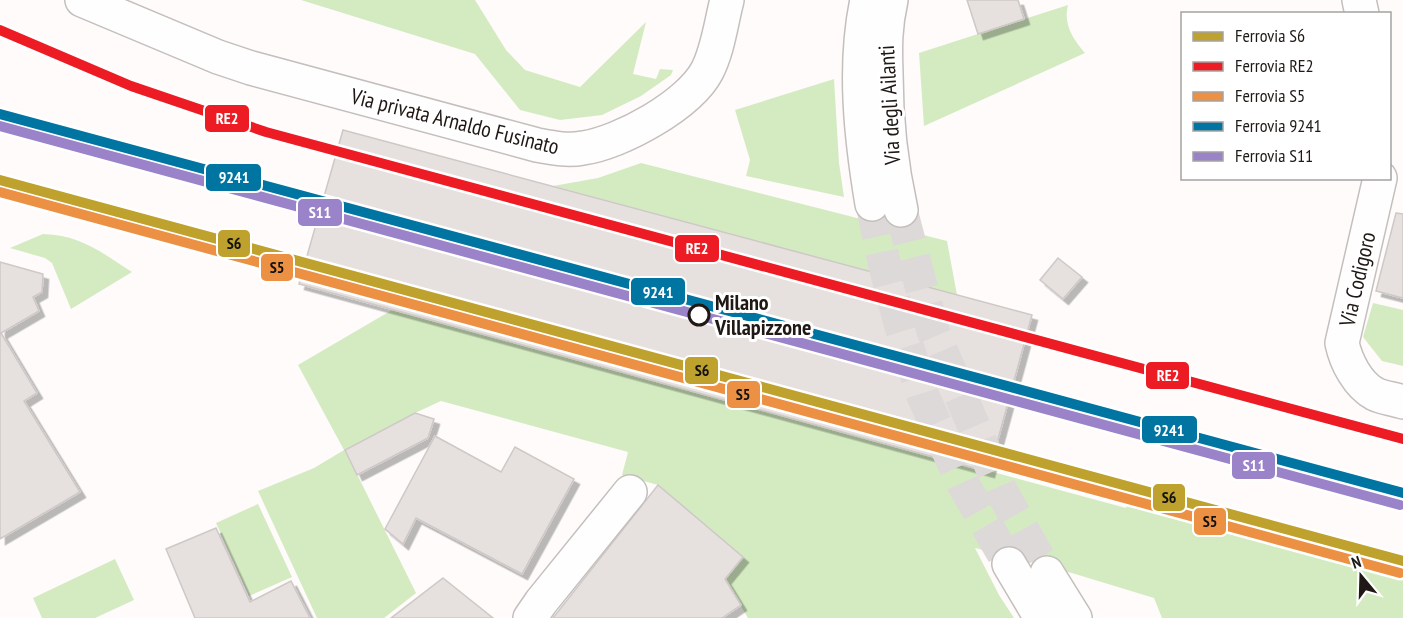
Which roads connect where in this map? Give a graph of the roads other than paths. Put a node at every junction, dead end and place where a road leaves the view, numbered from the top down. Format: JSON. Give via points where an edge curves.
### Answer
{"nodes":[{"id":1,"x":82,"y":0,"type":"edge"},
{"id":2,"x":727,"y":0,"type":"edge"},
{"id":3,"x":867,"y":0,"type":"edge"},
{"id":4,"x":891,"y":0,"type":"edge"},
{"id":5,"x":1380,"y":180,"type":"edge"},
{"id":6,"x":1403,"y":402,"type":"edge"},
{"id":7,"x":630,"y":492,"type":"dead end"},
{"id":8,"x":1009,"y":564,"type":"tunnel mouth"},
{"id":9,"x":1047,"y":573,"type":"tunnel mouth"},
{"id":10,"x":530,"y":618,"type":"edge"},
{"id":11,"x":1041,"y":618,"type":"edge"},
{"id":12,"x":1075,"y":618,"type":"edge"}],
"edges":[{"from":1,"to":2,"type":"street","name":"Via privata Arnaldo Fusinato","via":[[250,68],[563,150],[606,142],[672,108],[691,91],[711,62]]},
{"from":3,"to":4,"type":"street","name":"Via degli Ailanti","via":[[860,111],[864,158],[887,207],[892,170],[886,116],[885,26]]},
{"from":5,"to":6,"type":"street","name":"Via Codigoro","via":[[1342,344],[1345,359],[1356,376],[1375,394]]},
{"from":7,"to":10,"type":"street"},
{"from":8,"to":11,"type":"street"},
{"from":9,"to":12,"type":"street"}]}
